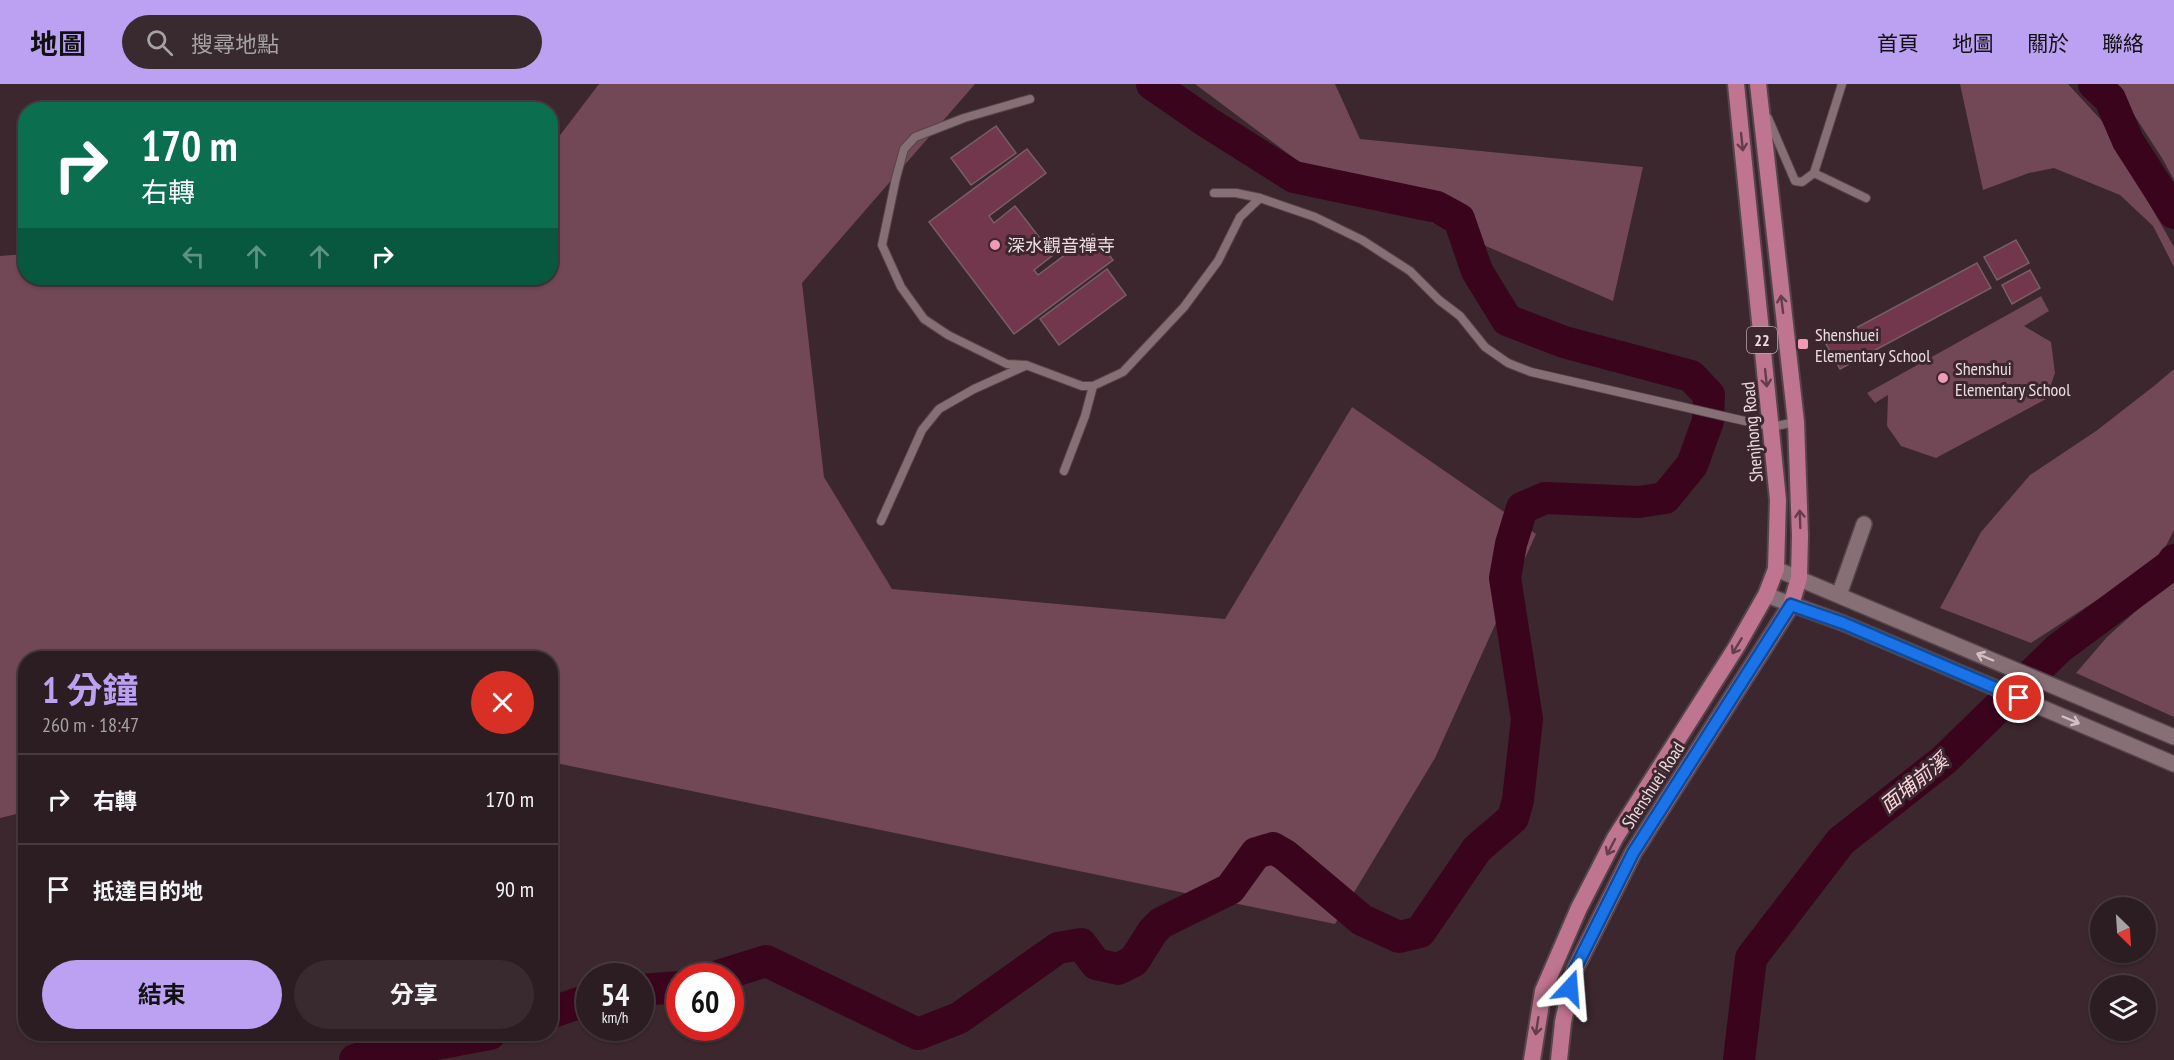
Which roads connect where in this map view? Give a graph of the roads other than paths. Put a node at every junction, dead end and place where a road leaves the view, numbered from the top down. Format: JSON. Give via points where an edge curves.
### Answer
{"nodes":[{"id":1,"x":1736,"y":84,"type":"edge"},
{"id":2,"x":1842,"y":84,"type":"edge"},
{"id":3,"x":1759,"y":92,"type":"edge"},
{"id":4,"x":1030,"y":99,"type":"dead end"},
{"id":5,"x":1814,"y":173,"type":"junction"},
{"id":6,"x":1214,"y":193,"type":"dead end"},
{"id":7,"x":1260,"y":198,"type":"junction"},
{"id":8,"x":1866,"y":198,"type":"dead end"},
{"id":9,"x":1026,"y":366,"type":"junction"},
{"id":10,"x":1094,"y":386,"type":"junction"},
{"id":11,"x":1796,"y":422,"type":"junction"},
{"id":12,"x":1771,"y":427,"type":"junction"},
{"id":13,"x":1064,"y":471,"type":"dead end"},
{"id":14,"x":881,"y":521,"type":"dead end"},
{"id":15,"x":1864,"y":524,"type":"dead end"},
{"id":16,"x":1776,"y":568,"type":"junction"},
{"id":17,"x":1799,"y":578,"type":"junction"},
{"id":18,"x":1766,"y":595,"type":"junction"},
{"id":19,"x":1839,"y":595,"type":"junction"},
{"id":20,"x":1791,"y":605,"type":"junction"},
{"id":21,"x":2174,"y":737,"type":"edge"},
{"id":22,"x":2174,"y":764,"type":"edge"},
{"id":23,"x":1532,"y":1060,"type":"edge"},
{"id":24,"x":1559,"y":1060,"type":"edge"}],
"edges":[{"from":1,"to":12,"type":"main road","name":"Shenjhong Road","number":"22","one_way":true},
{"from":2,"to":5,"type":"lane"},
{"from":3,"to":5,"type":"lane","via":[[1795,181],[1802,182]]},
{"from":11,"to":3,"type":"main road","number":"22","one_way":true},
{"from":4,"to":9,"type":"lane","via":[[915,137],[904,149],[882,245],[901,287],[924,319],[1007,364]]},
{"from":5,"to":8,"type":"lane"},
{"from":6,"to":7,"type":"lane"},
{"from":7,"to":10,"type":"lane","via":[[1240,217],[1218,261],[1184,307],[1123,372]]},
{"from":7,"to":12,"type":"lane","via":[[1315,217],[1362,240],[1410,271],[1460,316],[1485,347],[1508,363],[1531,372]]},
{"from":9,"to":10,"type":"lane","via":[[1082,386]]},
{"from":9,"to":14,"type":"lane","via":[[939,409],[922,430]]},
{"from":10,"to":13,"type":"lane"},
{"from":11,"to":12,"type":"lane"},
{"from":17,"to":11,"type":"main road","number":"22","one_way":true},
{"from":12,"to":16,"type":"main road","name":"Shenjhong Road","number":"22","via":[[1778,500]]},
{"from":15,"to":19,"type":"street"},
{"from":16,"to":17,"type":"street"},
{"from":16,"to":18,"type":"main road","name":"Shenjhong Road","number":"22"},
{"from":17,"to":19,"type":"street"},
{"from":17,"to":20,"type":"main road","name":"Shenshuei Road","number":"22"},
{"from":18,"to":20,"type":"street"},
{"from":18,"to":23,"type":"main road","name":"Shenshuei Road","number":"22","one_way":true,"via":[[1615,837],[1579,908],[1543,991]]},
{"from":21,"to":19,"type":"street","one_way":true},
{"from":20,"to":22,"type":"street","one_way":true,"via":[[1843,623]]},
{"from":20,"to":24,"type":"main road","name":"Shenshuei Road","number":"22","via":[[1633,853],[1574,971]]}]}
